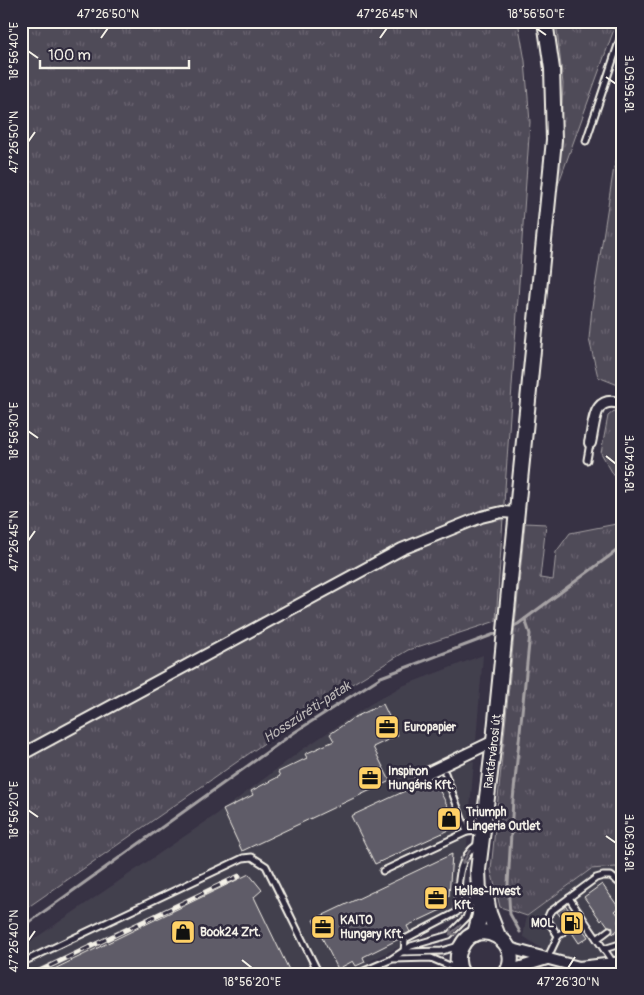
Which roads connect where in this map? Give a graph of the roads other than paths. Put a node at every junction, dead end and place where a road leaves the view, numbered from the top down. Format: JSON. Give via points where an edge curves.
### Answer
{"nodes":[{"id":1,"x":545,"y":21,"type":"edge"},
{"id":2,"x":623,"y":30,"type":"edge"},
{"id":3,"x":586,"y":140,"type":"dead end"},
{"id":4,"x":623,"y":404,"type":"edge"},
{"id":5,"x":590,"y":443,"type":"joint"},
{"id":6,"x":587,"y":460,"type":"dead end"},
{"id":7,"x":517,"y":513,"type":"junction"},
{"id":8,"x":494,"y":741,"type":"junction"},
{"id":9,"x":21,"y":755,"type":"edge"},
{"id":10,"x":445,"y":773,"type":"dead end"},
{"id":11,"x":421,"y":776,"type":"dead end"},
{"id":12,"x":467,"y":832,"type":"junction"},
{"id":13,"x":483,"y":836,"type":"junction"},
{"id":14,"x":480,"y":864,"type":"junction"},
{"id":15,"x":383,"y":871,"type":"dead end"},
{"id":16,"x":623,"y":886,"type":"edge"},
{"id":17,"x":569,"y":898,"type":"junction"},
{"id":18,"x":568,"y":928,"type":"dead end"},
{"id":19,"x":609,"y":930,"type":"dead end"},
{"id":20,"x":475,"y":934,"type":"junction"},
{"id":21,"x":498,"y":936,"type":"junction"},
{"id":22,"x":558,"y":936,"type":"junction"},
{"id":23,"x":597,"y":939,"type":"junction"},
{"id":24,"x":623,"y":943,"type":"edge"},
{"id":25,"x":462,"y":945,"type":"junction"},
{"id":26,"x":509,"y":948,"type":"junction"},
{"id":27,"x":604,"y":949,"type":"junction"},
{"id":28,"x":404,"y":952,"type":"junction"},
{"id":29,"x":548,"y":959,"type":"junction"},
{"id":30,"x":390,"y":960,"type":"junction"},
{"id":31,"x":21,"y":963,"type":"edge"},
{"id":32,"x":618,"y":963,"type":"edge"},
{"id":33,"x":461,"y":972,"type":"edge"},
{"id":34,"x":507,"y":973,"type":"edge"},
{"id":35,"x":319,"y":974,"type":"edge"},
{"id":36,"x":357,"y":974,"type":"edge"}],
"edges":[{"from":1,"to":7,"type":"street","name":"Raktárvárosi út","via":[[552,69],[554,140]]},
{"from":2,"to":3,"type":"lane"},
{"from":4,"to":5,"type":"street","via":[[609,401],[601,405],[595,416]]},
{"from":5,"to":6,"type":"lane"},
{"from":7,"to":8,"type":"street","name":"Raktárvárosi út"},
{"from":7,"to":9,"type":"street","via":[[502,512],[481,517],[402,549]]},
{"from":8,"to":11,"type":"street"},
{"from":8,"to":13,"type":"street","name":"Raktárvárosi út"},
{"from":10,"to":12,"type":"lane"},
{"from":12,"to":13,"type":"lane"},
{"from":12,"to":15,"type":"lane"},
{"from":13,"to":14,"type":"street","name":"Raktárvárosi út"},
{"from":13,"to":28,"type":"lane","one_way":true,"via":[[462,859],[457,912],[406,939]]},
{"from":14,"to":20,"type":"street","name":"Raktárvárosi út","via":[[480,907]]},
{"from":14,"to":21,"type":"street","name":"Raktárvárosi út","via":[[489,913]]},
{"from":14,"to":28,"type":"lane","one_way":true,"via":[[471,907],[462,924],[449,935]]},
{"from":16,"to":17,"type":"lane","via":[[614,877],[603,876]]},
{"from":17,"to":22,"type":"lane","via":[[546,916]]},
{"from":17,"to":23,"type":"lane","via":[[580,920]]},
{"from":18,"to":22,"type":"lane"},
{"from":19,"to":23,"type":"lane"},
{"from":20,"to":21,"type":"street","via":[[489,932]]},
{"from":20,"to":25,"type":"street"},
{"from":21,"to":26,"type":"street","name":"Raktárvárosi út"},
{"from":22,"to":29,"type":"lane"},
{"from":23,"to":27,"type":"lane"},
{"from":24,"to":27,"type":"lane"},
{"from":25,"to":28,"type":"lane","via":[[442,951]]},
{"from":25,"to":33,"type":"street","via":[[458,955]]},
{"from":26,"to":29,"type":"street"},
{"from":26,"to":34,"type":"street","via":[[511,962]]},
{"from":27,"to":32,"type":"lane"},
{"from":28,"to":30,"type":"lane"},
{"from":29,"to":32,"type":"street","via":[[579,967]]},
{"from":29,"to":34,"type":"street"},
{"from":30,"to":33,"type":"lane","via":[[431,958]]},
{"from":30,"to":36,"type":"lane"},
{"from":31,"to":35,"type":"lane","via":[[234,862],[252,857],[266,866]]}]}
